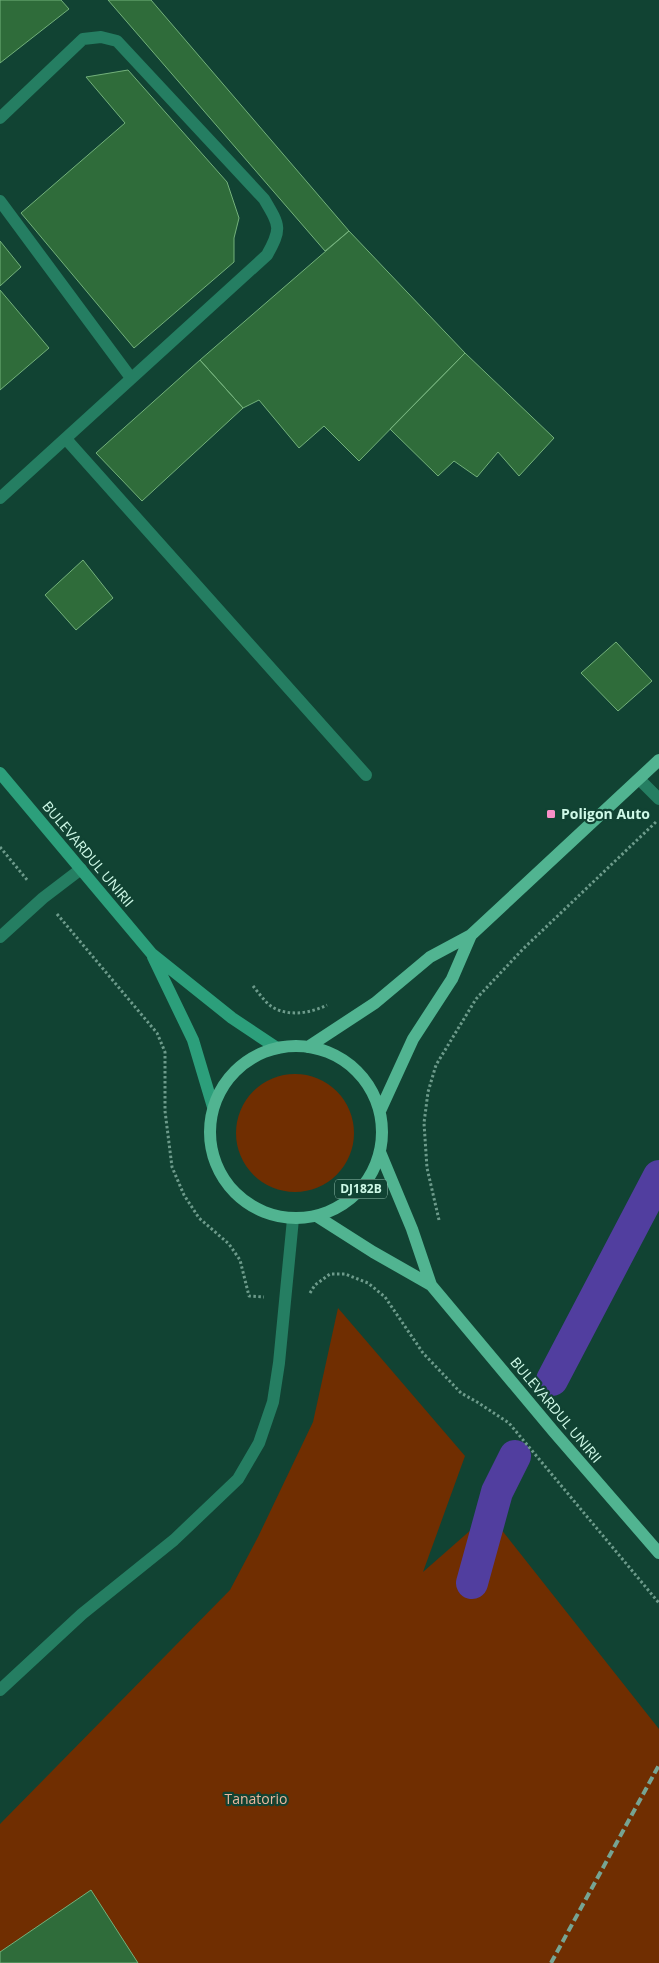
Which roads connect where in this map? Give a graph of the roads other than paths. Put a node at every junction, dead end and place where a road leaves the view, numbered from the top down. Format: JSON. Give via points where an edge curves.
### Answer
{"nodes":[{"id":1,"x":0,"y":118,"type":"edge"},
{"id":2,"x":0,"y":201,"type":"edge"},
{"id":3,"x":130,"y":378,"type":"junction"},
{"id":4,"x":66,"y":439,"type":"junction"},
{"id":5,"x":0,"y":498,"type":"edge"},
{"id":6,"x":659,"y":760,"type":"edge"},
{"id":7,"x":0,"y":773,"type":"edge"},
{"id":8,"x":366,"y":775,"type":"dead end"},
{"id":9,"x":639,"y":778,"type":"junction"},
{"id":10,"x":659,"y":799,"type":"edge"},
{"id":11,"x":81,"y":869,"type":"junction"},
{"id":12,"x":471,"y":935,"type":"junction"},
{"id":13,"x":0,"y":937,"type":"edge"},
{"id":14,"x":152,"y":954,"type":"junction"},
{"id":15,"x":308,"y":1047,"type":"junction"},
{"id":16,"x":277,"y":1048,"type":"junction"},
{"id":17,"x":213,"y":1107,"type":"junction"},
{"id":18,"x":380,"y":1111,"type":"junction"},
{"id":19,"x":380,"y":1152,"type":"junction"},
{"id":20,"x":318,"y":1217,"type":"junction"},
{"id":21,"x":293,"y":1219,"type":"junction"},
{"id":22,"x":431,"y":1285,"type":"junction"},
{"id":23,"x":659,"y":1553,"type":"edge"},
{"id":24,"x":0,"y":1690,"type":"edge"}],
"edges":[{"from":1,"to":3,"type":"lane","via":[[83,39],[101,37],[117,41],[264,200],[275,218],[278,235],[268,255]]},
{"from":2,"to":3,"type":"lane"},
{"from":3,"to":4,"type":"lane"},
{"from":4,"to":5,"type":"lane"},
{"from":4,"to":8,"type":"lane"},
{"from":6,"to":9,"type":"main road"},
{"from":7,"to":11,"type":"main road","name":"BULEVARDUL UNIRII","number":"DJ182B"},
{"from":9,"to":10,"type":"lane"},
{"from":9,"to":12,"type":"main road"},
{"from":11,"to":13,"type":"lane"},
{"from":11,"to":14,"type":"main road","name":"BULEVARDUL UNIRII","number":"DJ182B"},
{"from":12,"to":15,"type":"main road","via":[[430,957],[375,1003]]},
{"from":12,"to":18,"type":"main road","via":[[452,979],[413,1039]]},
{"from":14,"to":16,"type":"main road","name":"BULEVARDUL UNIRII","number":"DJ182B","via":[[232,1018]]},
{"from":14,"to":17,"type":"main road","name":"BULEVARDUL UNIRII","number":"DJ182B","via":[[193,1040]]},
{"from":15,"to":16,"type":"main road","number":"DJ182B"},
{"from":15,"to":18,"type":"main road","number":"DJ182B","via":[[328,1052],[351,1066],[372,1092]]},
{"from":16,"to":17,"type":"main road","number":"DJ182B","via":[[260,1054],[237,1069],[220,1090]]},
{"from":17,"to":21,"type":"main road","number":"DJ182B","via":[[209,1130],[211,1152],[232,1192],[270,1216]]},
{"from":18,"to":19,"type":"main road","number":"DJ182B"},
{"from":19,"to":20,"type":"main road","number":"DJ182B","via":[[372,1174],[358,1193]]},
{"from":19,"to":22,"type":"main road","name":"BULEVARDUL UNIRII","number":"DJ182B"},
{"from":20,"to":21,"type":"main road","number":"DJ182B"},
{"from":20,"to":22,"type":"main road","name":"BULEVARDUL UNIRII","number":"DJ182B"},
{"from":21,"to":24,"type":"lane","via":[[272,1402],[259,1443],[238,1479],[174,1540],[82,1614]]},
{"from":22,"to":23,"type":"main road","name":"BULEVARDUL UNIRII","number":"DJ182B"}]}
